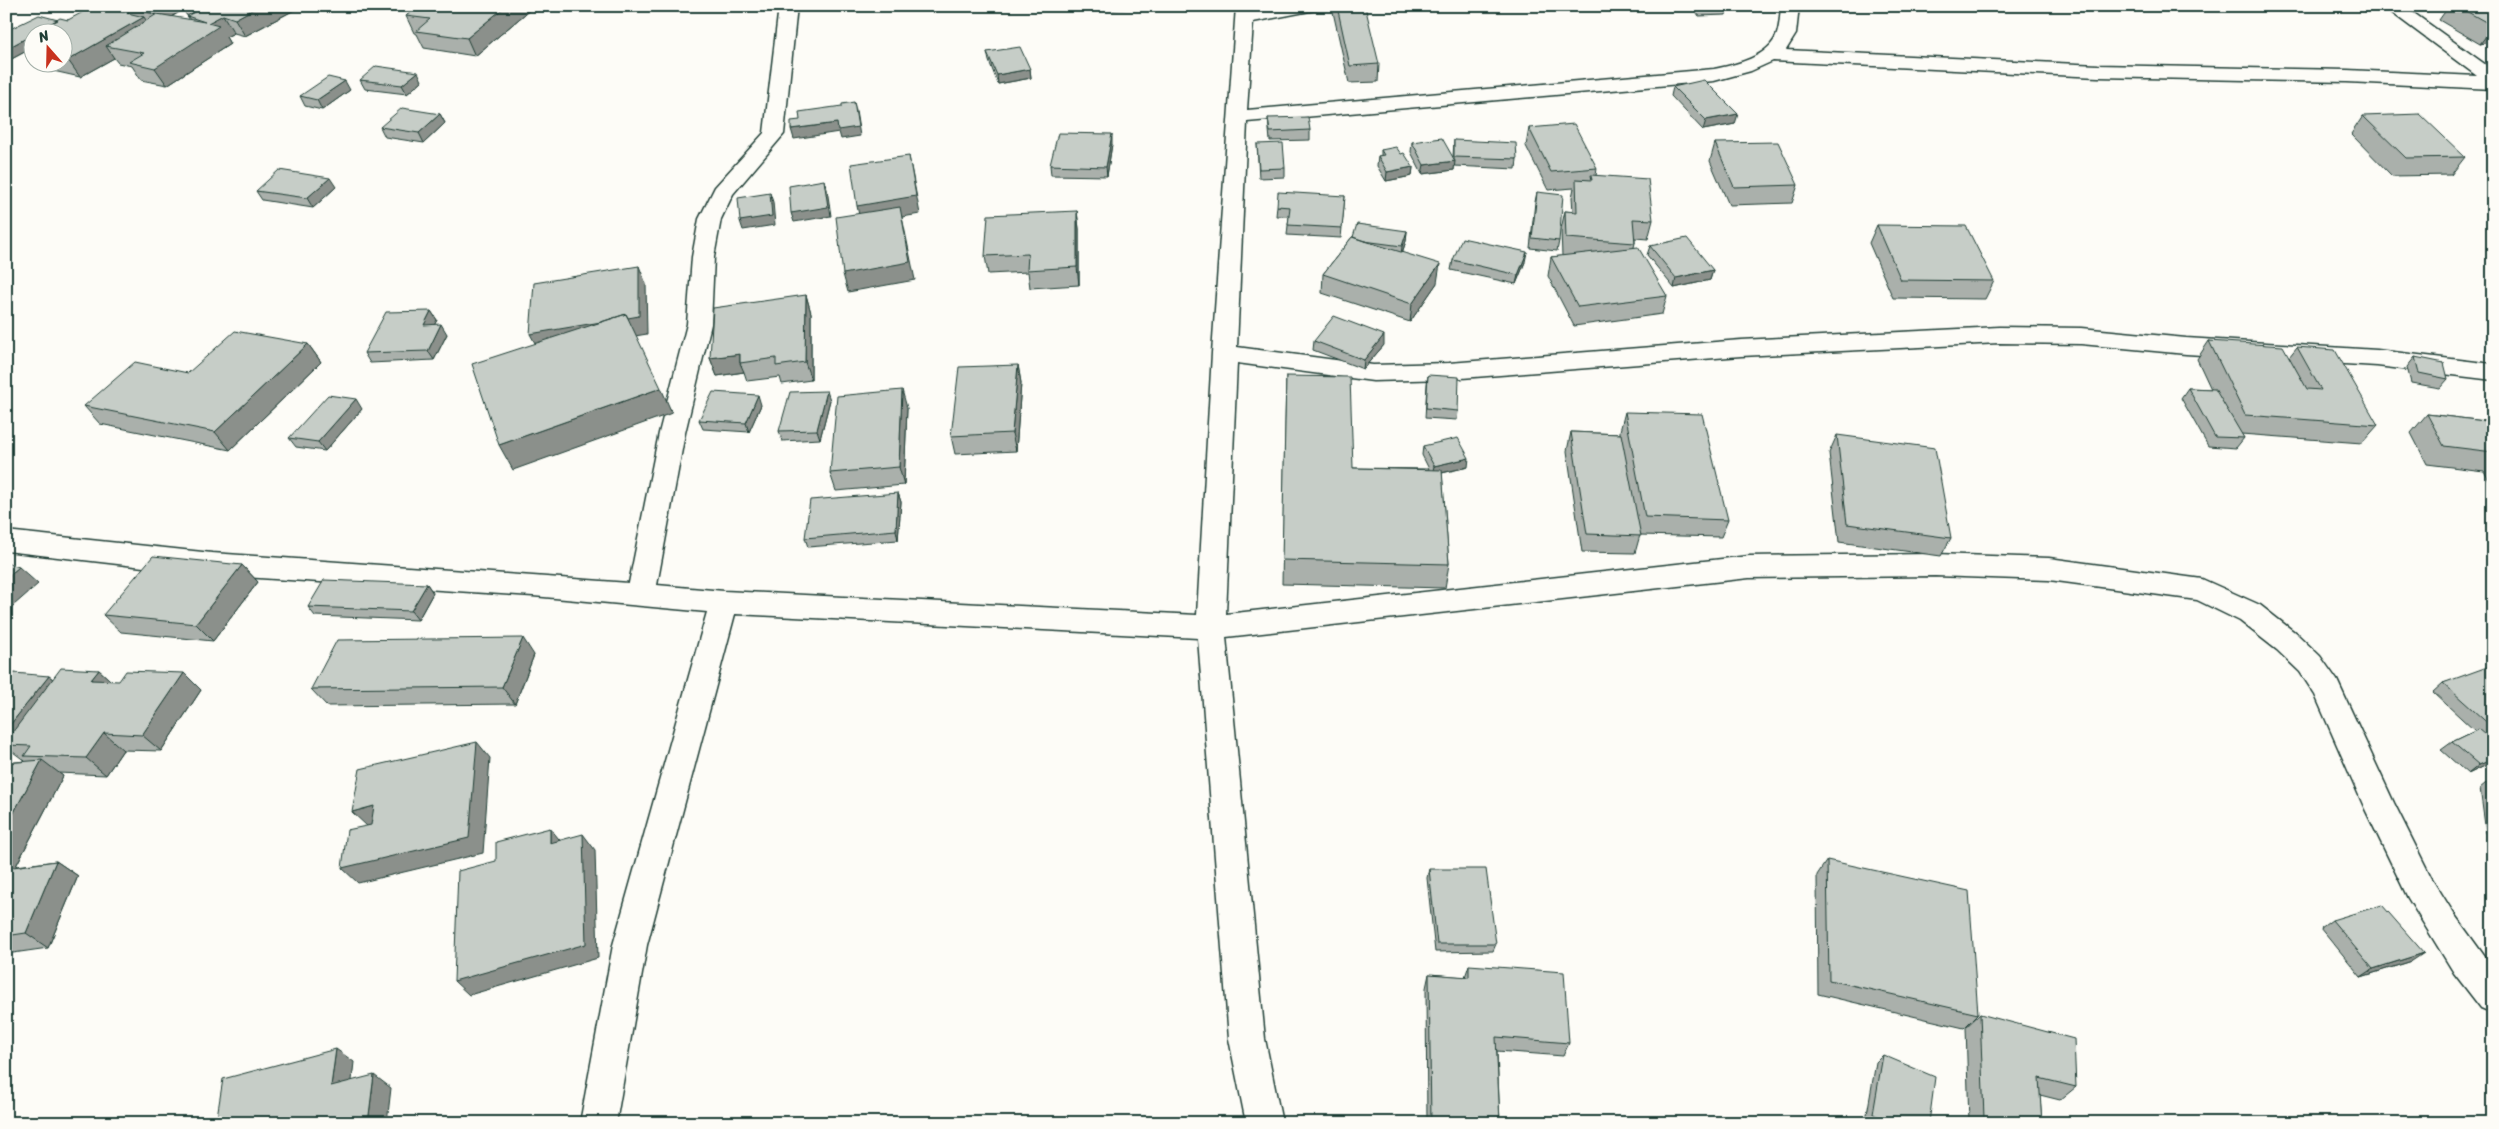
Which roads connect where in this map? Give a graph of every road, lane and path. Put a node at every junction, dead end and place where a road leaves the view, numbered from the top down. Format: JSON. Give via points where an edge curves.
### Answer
{"nodes":[{"id":1,"x":788,"y":6,"type":"edge"},
{"id":2,"x":1310,"y":6,"type":"edge"},
{"id":3,"x":1790,"y":6,"type":"edge"},
{"id":4,"x":2392,"y":6,"type":"edge"},
{"id":5,"x":1244,"y":12,"type":"edge"},
{"id":6,"x":1769,"y":55,"type":"junction"},
{"id":7,"x":2493,"y":81,"type":"edge"},
{"id":8,"x":1237,"y":117,"type":"junction"},
{"id":9,"x":1224,"y":353,"type":"junction"},
{"id":10,"x":2493,"y":372,"type":"edge"},
{"id":11,"x":6,"y":541,"type":"edge"},
{"id":12,"x":641,"y":595,"type":"junction"},
{"id":13,"x":724,"y":602,"type":"junction"},
{"id":14,"x":1211,"y":627,"type":"junction"},
{"id":15,"x":2493,"y":996,"type":"edge"},
{"id":16,"x":598,"y":1123,"type":"edge"},
{"id":17,"x":1264,"y":1123,"type":"edge"}],
"edges":[{"from":1,"to":12,"type":"street","via":[[774,134],[723,192],[710,219],[703,257],[699,324],[672,433]]},
{"from":2,"to":5,"type":"street"},
{"from":3,"to":6,"type":"street","via":[[1785,37]]},
{"from":4,"to":7,"type":"street"},
{"from":5,"to":8,"type":"street"},
{"from":6,"to":7,"type":"street","via":[[2098,71]]},
{"from":6,"to":8,"type":"street","via":[[1733,71],[1664,81]]},
{"from":8,"to":9,"type":"street"},
{"from":9,"to":10,"type":"street","via":[[1374,373],[1449,371],[1741,348],[1999,335],[2081,336],[2377,358]]},
{"from":9,"to":14,"type":"street"},
{"from":11,"to":12,"type":"street","via":[[212,564]]},
{"from":12,"to":13,"type":"street"},
{"from":13,"to":14,"type":"street"},
{"from":13,"to":16,"type":"street","via":[[630,945]]},
{"from":14,"to":15,"type":"street","via":[[1749,568],[1935,565],[2049,569],[2202,590],[2250,613],[2310,664],[2327,689],[2416,882],[2468,966]]},
{"from":14,"to":17,"type":"street","via":[[1247,1038]]}]}
